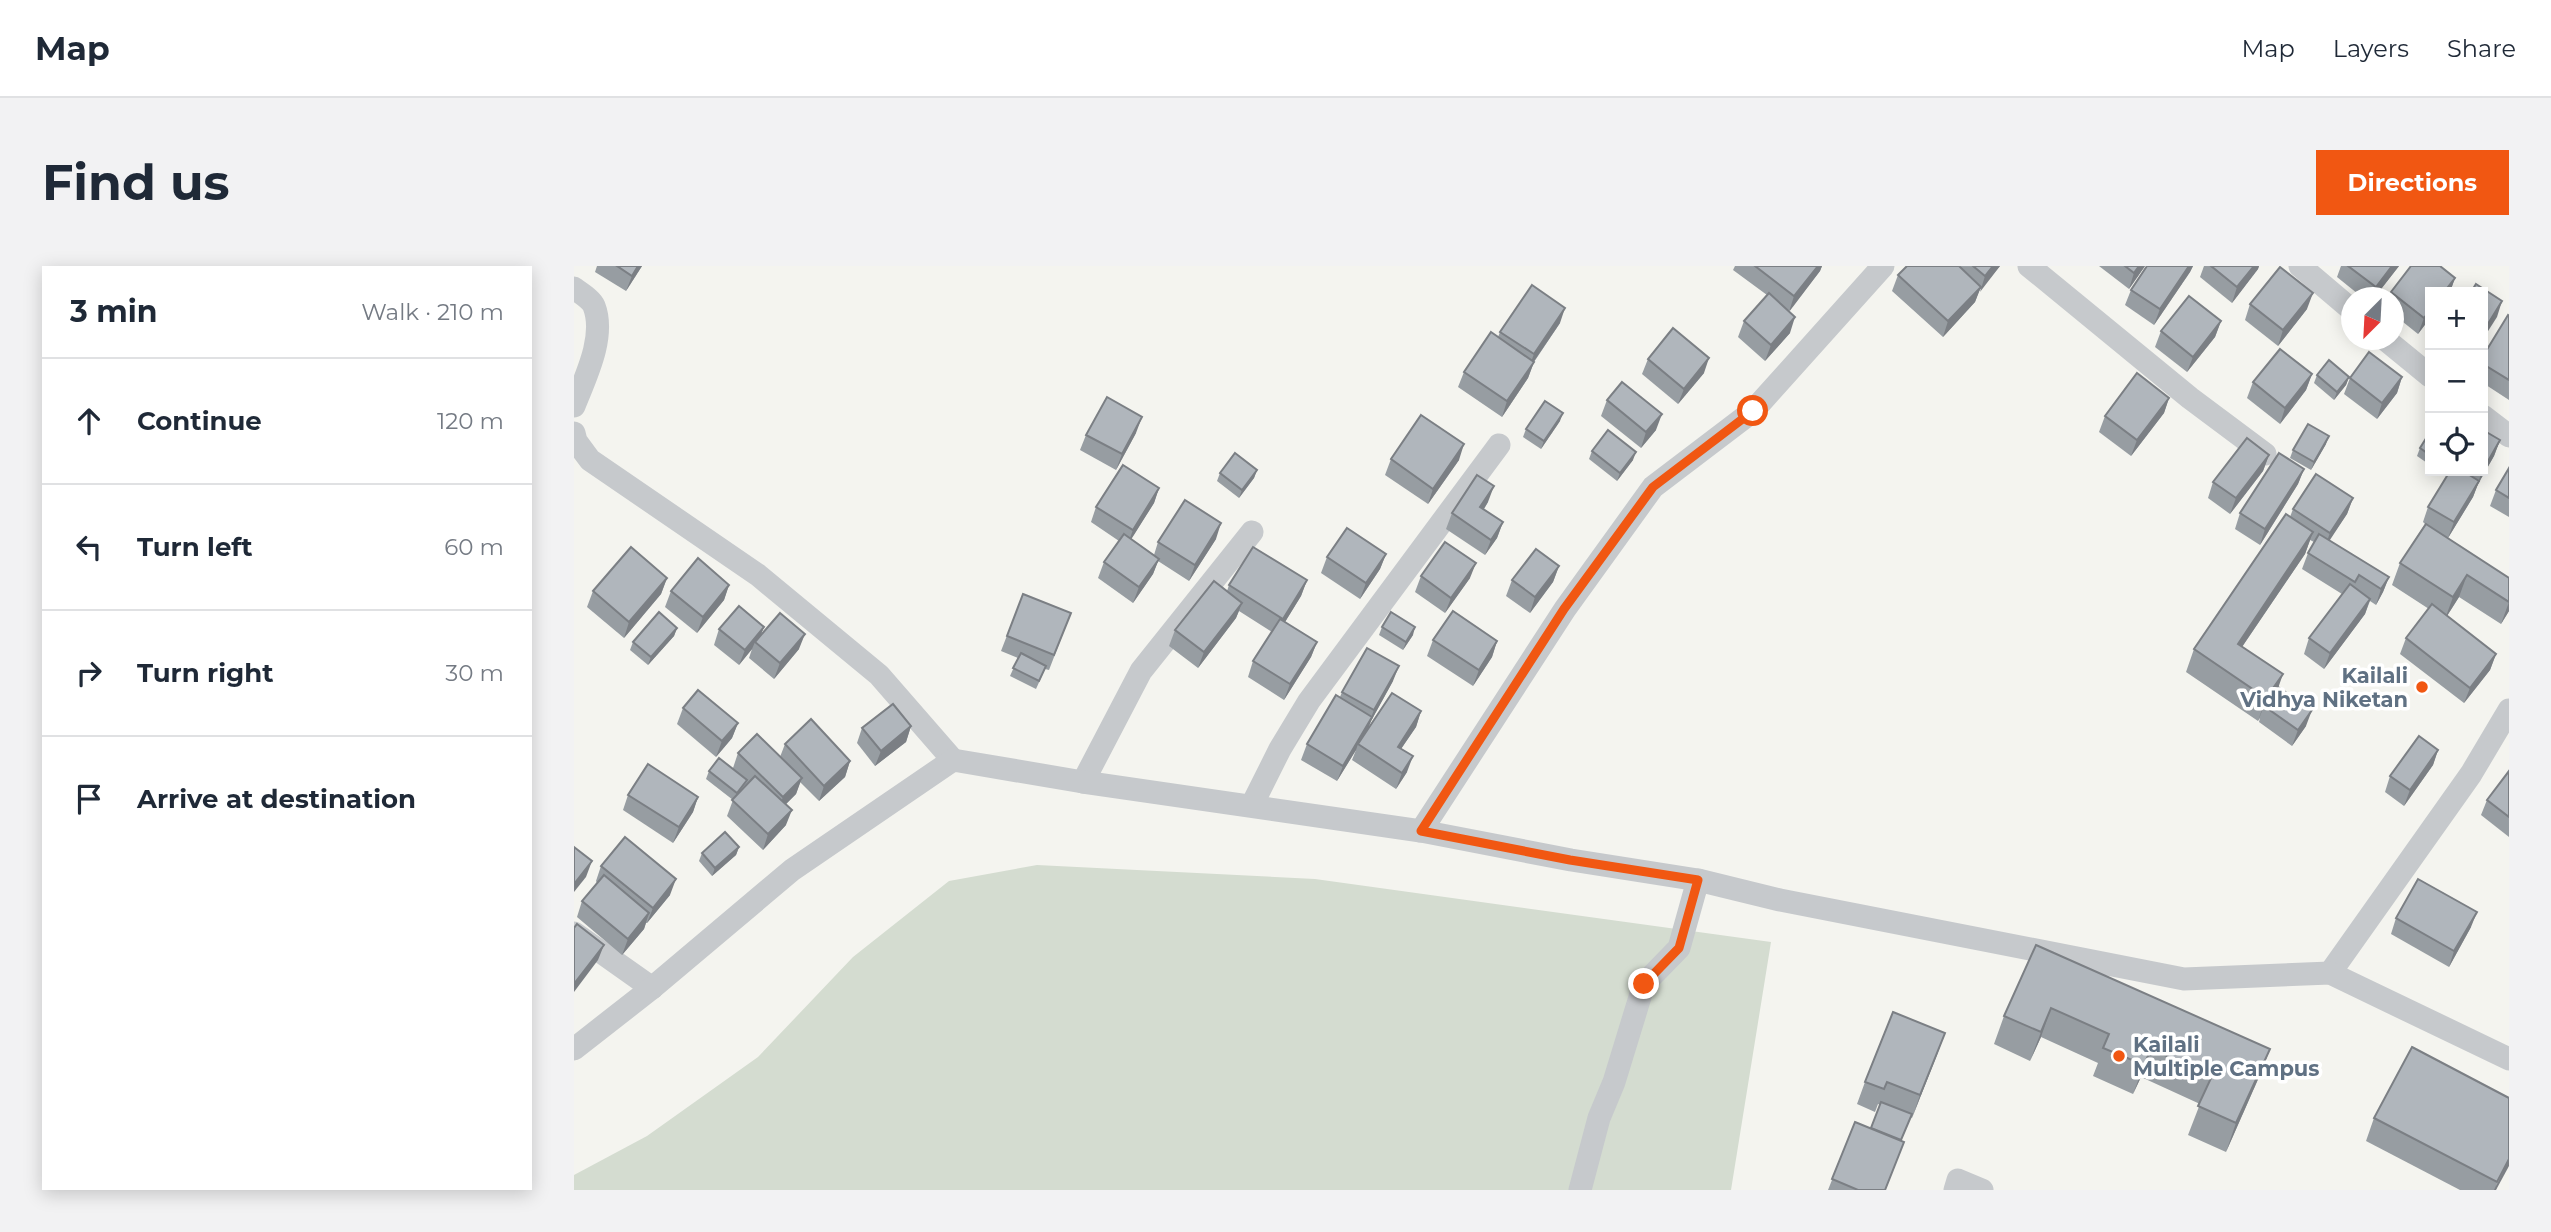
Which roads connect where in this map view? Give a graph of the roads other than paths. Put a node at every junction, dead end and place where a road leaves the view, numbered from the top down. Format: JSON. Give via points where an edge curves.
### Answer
{"nodes":[{"id":1,"x":1883,"y":266,"type":"edge"},
{"id":2,"x":2029,"y":266,"type":"edge"},
{"id":3,"x":2300,"y":266,"type":"edge"},
{"id":4,"x":574,"y":288,"type":"edge"},
{"id":5,"x":2341,"y":301,"type":"edge"},
{"id":6,"x":2398,"y":350,"type":"edge"},
{"id":7,"x":2425,"y":372,"type":"edge"},
{"id":8,"x":574,"y":406,"type":"edge"},
{"id":9,"x":2488,"y":420,"type":"edge"},
{"id":10,"x":574,"y":433,"type":"edge"},
{"id":11,"x":2509,"y":436,"type":"edge"},
{"id":12,"x":1499,"y":445,"type":"dead end"},
{"id":13,"x":2265,"y":454,"type":"edge"},
{"id":14,"x":1252,"y":532,"type":"dead end"},
{"id":15,"x":2509,"y":710,"type":"edge"},
{"id":16,"x":953,"y":760,"type":"junction"},
{"id":17,"x":1083,"y":782,"type":"junction"},
{"id":18,"x":1252,"y":805,"type":"junction"},
{"id":19,"x":1421,"y":831,"type":"junction"},
{"id":20,"x":1698,"y":880,"type":"junction"},
{"id":21,"x":574,"y":933,"type":"edge"},
{"id":22,"x":2330,"y":973,"type":"junction"},
{"id":23,"x":652,"y":988,"type":"junction"},
{"id":24,"x":574,"y":1049,"type":"edge"},
{"id":25,"x":2509,"y":1059,"type":"edge"},
{"id":26,"x":1580,"y":1190,"type":"edge"},
{"id":27,"x":1955,"y":1190,"type":"edge"},
{"id":28,"x":1982,"y":1190,"type":"edge"}],
"edges":[{"from":1,"to":19,"type":"street","via":[[1753,411],[1653,487],[1564,609]]},
{"from":2,"to":13,"type":"street"},
{"from":3,"to":5,"type":"street"},
{"from":4,"to":8,"type":"street","via":[[593,304],[597,322],[594,356]]},
{"from":6,"to":7,"type":"street"},
{"from":9,"to":11,"type":"street"},
{"from":10,"to":16,"type":"street","via":[[590,460],[758,575],[879,675]]},
{"from":12,"to":18,"type":"street","via":[[1309,701]]},
{"from":14,"to":17,"type":"street","via":[[1141,671]]},
{"from":15,"to":22,"type":"street","via":[[2471,774]]},
{"from":16,"to":17,"type":"street"},
{"from":16,"to":23,"type":"street","via":[[792,870]]},
{"from":17,"to":18,"type":"street"},
{"from":18,"to":19,"type":"street"},
{"from":19,"to":20,"type":"street"},
{"from":20,"to":22,"type":"street","via":[[1817,908],[2184,979]]},
{"from":20,"to":26,"type":"street","via":[[1679,948],[1644,984]]},
{"from":21,"to":23,"type":"street"},
{"from":22,"to":25,"type":"street"},
{"from":23,"to":24,"type":"street"},
{"from":27,"to":28,"type":"street","via":[[1958,1180]]}]}
